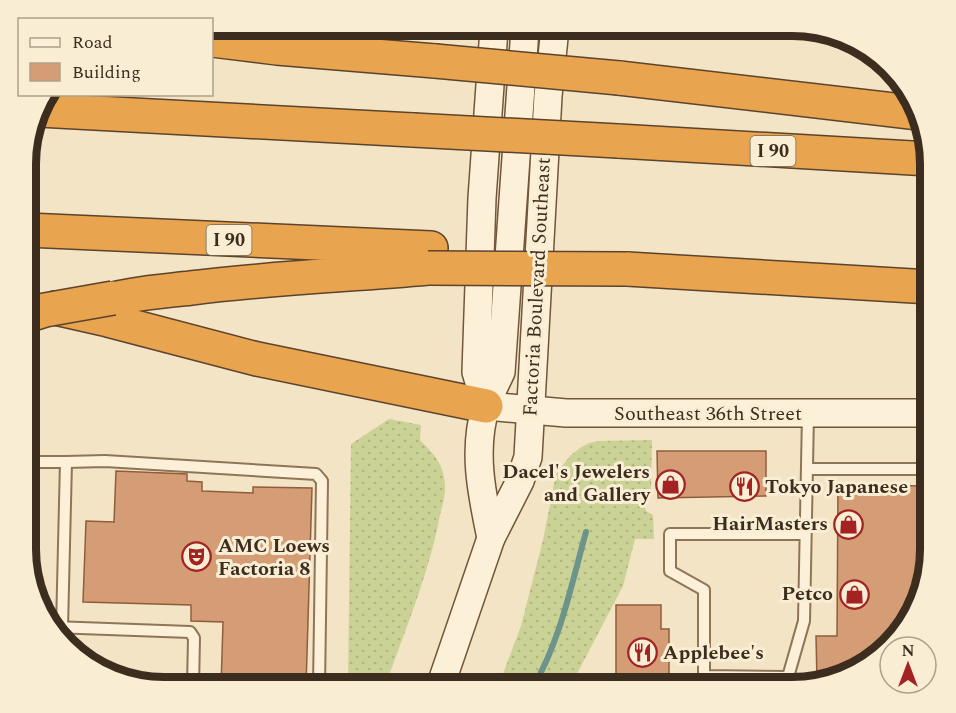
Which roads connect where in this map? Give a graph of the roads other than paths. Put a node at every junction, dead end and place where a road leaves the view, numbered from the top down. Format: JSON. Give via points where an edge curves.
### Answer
{"nodes":[{"id":1,"x":231,"y":36,"type":"edge"},
{"id":2,"x":494,"y":36,"type":"edge"},
{"id":3,"x":525,"y":36,"type":"edge"},
{"id":4,"x":554,"y":36,"type":"edge"},
{"id":5,"x":213,"y":40,"type":"edge"},
{"id":6,"x":277,"y":48,"type":"junction"},
{"id":7,"x":48,"y":110,"type":"edge"},
{"id":8,"x":909,"y":113,"type":"edge"},
{"id":9,"x":920,"y":158,"type":"edge"},
{"id":10,"x":36,"y":231,"type":"edge"},
{"id":11,"x":429,"y":258,"type":"junction"},
{"id":12,"x":920,"y":286,"type":"edge"},
{"id":13,"x":113,"y":298,"type":"junction"},
{"id":14,"x":36,"y":305,"type":"edge"},
{"id":15,"x":36,"y":313,"type":"edge"},
{"id":16,"x":36,"y":325,"type":"edge"},
{"id":17,"x":486,"y":406,"type":"junction"},
{"id":18,"x":530,"y":410,"type":"junction"},
{"id":19,"x":920,"y":413,"type":"edge"},
{"id":20,"x":808,"y":414,"type":"junction"},
{"id":21,"x":36,"y":462,"type":"edge"},
{"id":22,"x":66,"y":462,"type":"junction"},
{"id":23,"x":807,"y":469,"type":"junction"},
{"id":24,"x":920,"y":469,"type":"edge"},
{"id":25,"x":805,"y":534,"type":"junction"},
{"id":26,"x":491,"y":538,"type":"junction"},
{"id":27,"x":58,"y":621,"type":"edge"},
{"id":28,"x":63,"y":628,"type":"edge"},
{"id":29,"x":193,"y":677,"type":"edge"},
{"id":30,"x":319,"y":677,"type":"edge"},
{"id":31,"x":443,"y":677,"type":"edge"},
{"id":32,"x":718,"y":677,"type":"edge"},
{"id":33,"x":789,"y":677,"type":"edge"}],
"edges":[{"from":1,"to":6,"type":"highway"},
{"from":2,"to":17,"type":"main road","name":"Factoria Boulevard Southeast","via":[[476,372]]},
{"from":3,"to":17,"type":"main road","name":"Factoria Boulevard Southeast","via":[[501,372]]},
{"from":4,"to":18,"type":"main road","name":"Factoria Boulevard Southeast"},
{"from":5,"to":6,"type":"highway"},
{"from":6,"to":8,"type":"highway","bridge":true,"via":[[619,78]]},
{"from":7,"to":9,"type":"highway","number":"I 90","bridge":true},
{"from":10,"to":11,"type":"highway","number":"I 90"},
{"from":11,"to":12,"type":"highway","bridge":true},
{"from":11,"to":13,"type":"highway"},
{"from":13,"to":15,"type":"highway","bridge":true},
{"from":13,"to":16,"type":"highway","bridge":true},
{"from":14,"to":17,"type":"highway","via":[[257,359]]},
{"from":17,"to":18,"type":"main road","name":"Southeast 36th Street"},
{"from":17,"to":26,"type":"main road","name":"Factoria Boulevard Southeast","via":[[478,447],[479,481]]},
{"from":18,"to":20,"type":"main road","name":"Southeast 36th Street"},
{"from":18,"to":26,"type":"main road","name":"Factoria Boulevard Southeast","via":[[528,457]]},
{"from":19,"to":20,"type":"main road","name":"Southeast 36th Street"},
{"from":20,"to":23,"type":"lane"},
{"from":21,"to":22,"type":"lane"},
{"from":22,"to":27,"type":"lane"},
{"from":22,"to":30,"type":"lane","via":[[316,474],[322,481]]},
{"from":23,"to":24,"type":"lane"},
{"from":23,"to":25,"type":"lane"},
{"from":25,"to":32,"type":"lane","via":[[670,534],[670,571],[704,590],[704,676]]},
{"from":25,"to":33,"type":"lane","via":[[804,621]]},
{"from":26,"to":31,"type":"main road","name":"Factoria Boulevard Southeast"},
{"from":28,"to":29,"type":"lane","via":[[190,632],[194,638]]}]}
